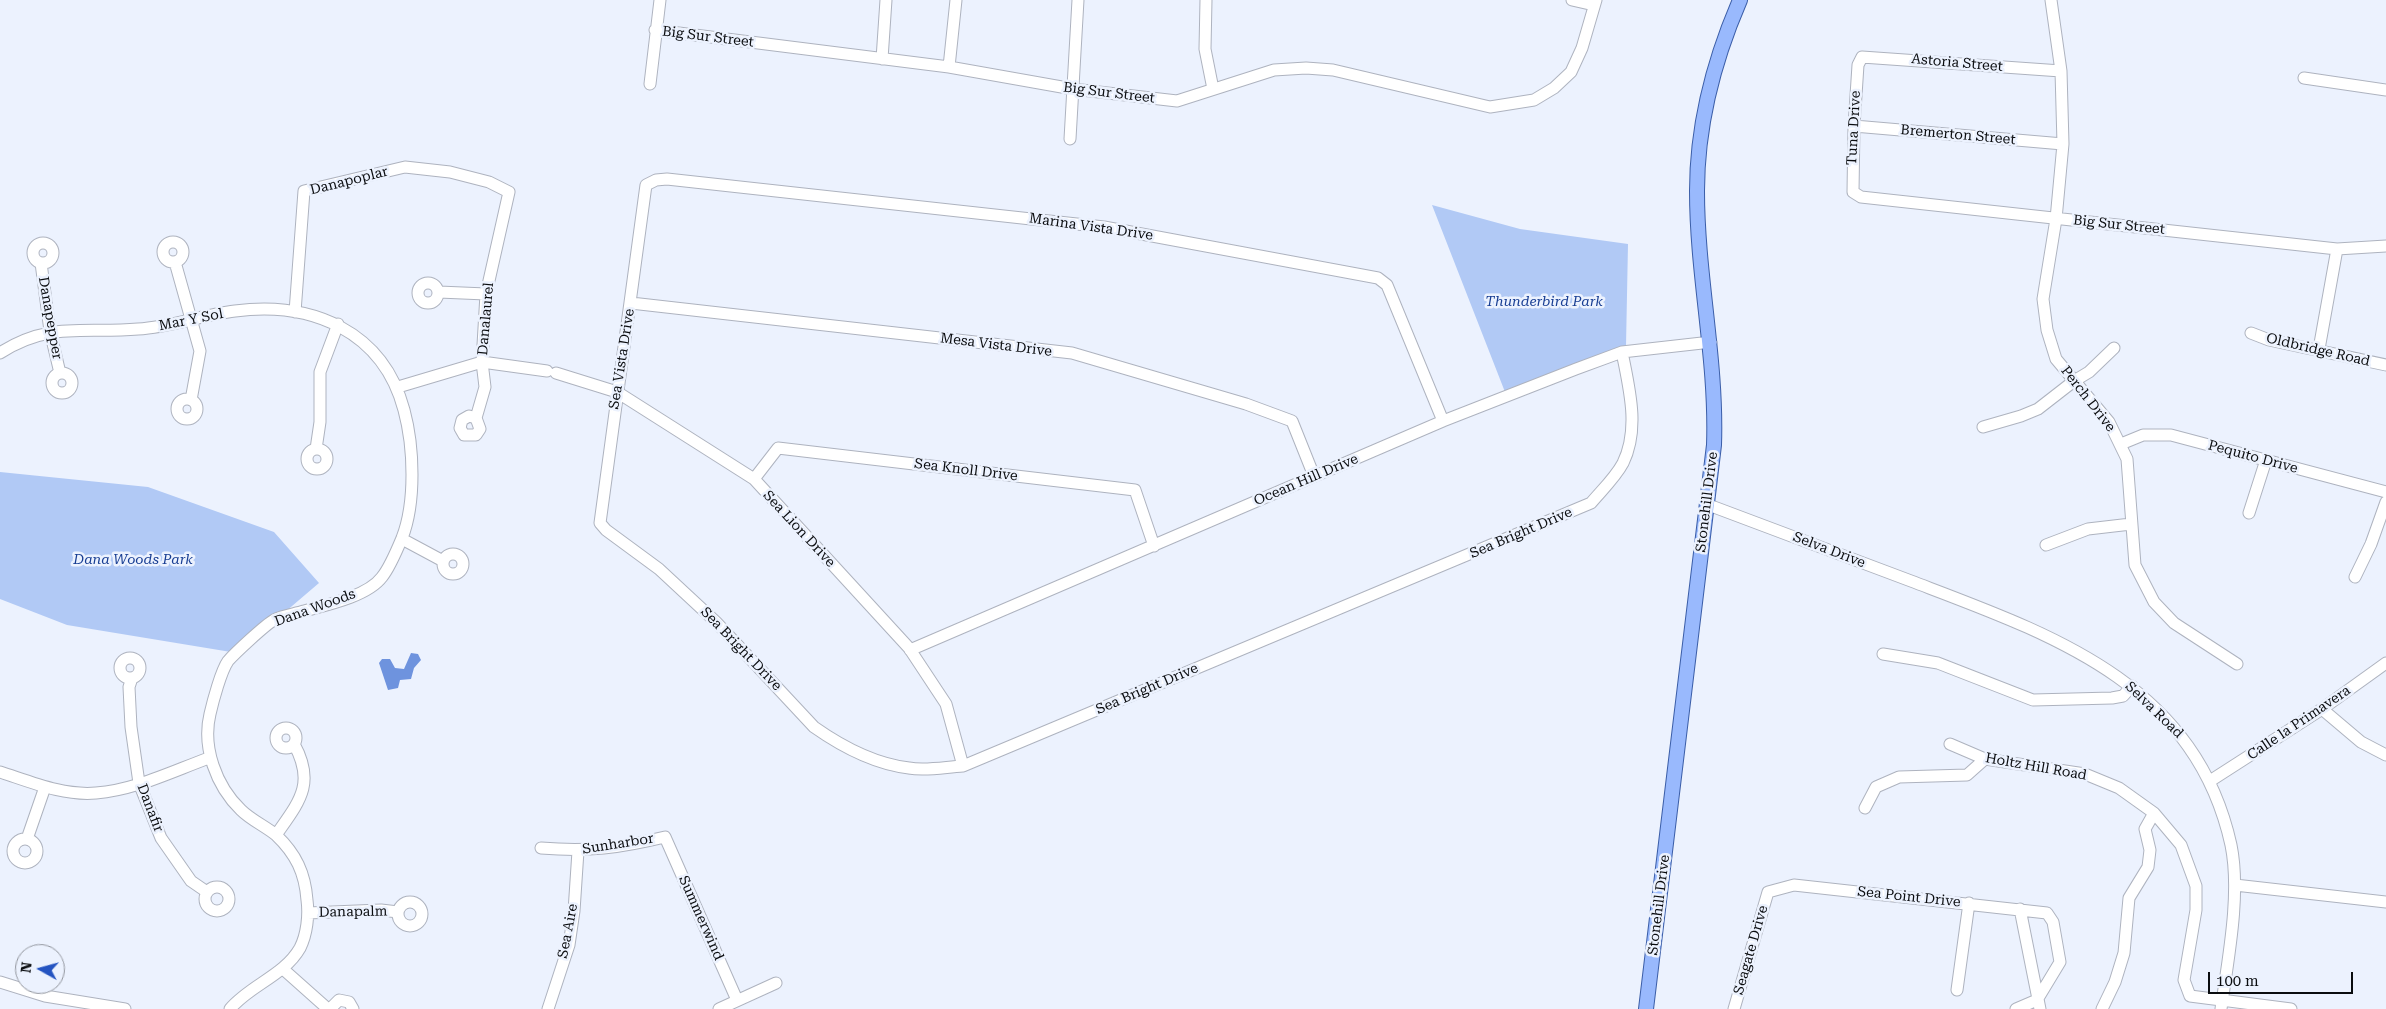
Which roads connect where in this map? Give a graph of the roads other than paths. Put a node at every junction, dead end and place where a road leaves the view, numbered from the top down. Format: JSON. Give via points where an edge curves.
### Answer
{"nodes":[{"id":1,"x":660,"y":0,"type":"edge"},
{"id":2,"x":886,"y":0,"type":"edge"},
{"id":3,"x":956,"y":0,"type":"edge"},
{"id":4,"x":1078,"y":0,"type":"edge"},
{"id":5,"x":1206,"y":0,"type":"edge"},
{"id":6,"x":1572,"y":0,"type":"edge"},
{"id":7,"x":1740,"y":0,"type":"edge"},
{"id":8,"x":2051,"y":0,"type":"edge"},
{"id":9,"x":1595,"y":3,"type":"edge"},
{"id":10,"x":656,"y":30,"type":"junction"},
{"id":11,"x":882,"y":59,"type":"junction"},
{"id":12,"x":1858,"y":65,"type":"joint"},
{"id":13,"x":949,"y":67,"type":"junction"},
{"id":14,"x":2061,"y":71,"type":"junction"},
{"id":15,"x":2304,"y":78,"type":"dead end"},
{"id":16,"x":650,"y":84,"type":"dead end"},
{"id":17,"x":1073,"y":89,"type":"junction"},
{"id":18,"x":1213,"y":89,"type":"junction"},
{"id":19,"x":2386,"y":90,"type":"edge"},
{"id":20,"x":1854,"y":126,"type":"junction"},
{"id":21,"x":1070,"y":139,"type":"dead end"},
{"id":22,"x":2063,"y":144,"type":"junction"},
{"id":23,"x":646,"y":185,"type":"joint"},
{"id":24,"x":509,"y":192,"type":"joint"},
{"id":25,"x":1853,"y":192,"type":"joint"},
{"id":26,"x":2056,"y":219,"type":"junction"},
{"id":27,"x":2386,"y":246,"type":"edge"},
{"id":28,"x":2337,"y":250,"type":"junction"},
{"id":29,"x":175,"y":262,"type":"dead end"},
{"id":30,"x":41,"y":263,"type":"dead end"},
{"id":31,"x":438,"y":292,"type":"dead end"},
{"id":32,"x":486,"y":294,"type":"junction"},
{"id":33,"x":631,"y":303,"type":"junction"},
{"id":34,"x":294,"y":312,"type":"junction"},
{"id":35,"x":190,"y":319,"type":"junction"},
{"id":36,"x":338,"y":324,"type":"junction"},
{"id":37,"x":50,"y":331,"type":"junction"},
{"id":38,"x":2251,"y":333,"type":"dead end"},
{"id":39,"x":1711,"y":342,"type":"junction"},
{"id":40,"x":2114,"y":348,"type":"dead end"},
{"id":41,"x":2319,"y":349,"type":"junction"},
{"id":42,"x":375,"y":352,"type":"joint"},
{"id":43,"x":1622,"y":352,"type":"junction"},
{"id":44,"x":0,"y":353,"type":"edge"},
{"id":45,"x":482,"y":362,"type":"junction"},
{"id":46,"x":2386,"y":365,"type":"edge"},
{"id":47,"x":60,"y":373,"type":"dead end"},
{"id":48,"x":2074,"y":381,"type":"junction"},
{"id":49,"x":398,"y":387,"type":"junction"},
{"id":50,"x":617,"y":392,"type":"junction"},
{"id":51,"x":191,"y":400,"type":"dead end"},
{"id":52,"x":476,"y":418,"type":"dead end"},
{"id":53,"x":1443,"y":421,"type":"junction"},
{"id":54,"x":1983,"y":427,"type":"dead end"},
{"id":55,"x":2120,"y":444,"type":"junction"},
{"id":56,"x":316,"y":449,"type":"dead end"},
{"id":57,"x":2266,"y":460,"type":"junction"},
{"id":58,"x":1314,"y":476,"type":"junction"},
{"id":59,"x":754,"y":479,"type":"junction"},
{"id":60,"x":2386,"y":492,"type":"edge"},
{"id":61,"x":2386,"y":502,"type":"edge"},
{"id":62,"x":1706,"y":504,"type":"junction"},
{"id":63,"x":2249,"y":513,"type":"dead end"},
{"id":64,"x":2131,"y":524,"type":"junction"},
{"id":65,"x":606,"y":530,"type":"joint"},
{"id":66,"x":402,"y":539,"type":"junction"},
{"id":67,"x":2046,"y":545,"type":"dead end"},
{"id":68,"x":1154,"y":546,"type":"junction"},
{"id":69,"x":443,"y":561,"type":"dead end"},
{"id":70,"x":2355,"y":577,"type":"dead end"},
{"id":71,"x":1952,"y":597,"type":"joint"},
{"id":72,"x":910,"y":650,"type":"junction"},
{"id":73,"x":1883,"y":654,"type":"dead end"},
{"id":74,"x":2386,"y":663,"type":"edge"},
{"id":75,"x":2236,"y":664,"type":"dead end"},
{"id":76,"x":132,"y":678,"type":"dead end"},
{"id":77,"x":2132,"y":686,"type":"junction"},
{"id":78,"x":2322,"y":709,"type":"junction"},
{"id":79,"x":294,"y":744,"type":"dead end"},
{"id":80,"x":1950,"y":744,"type":"dead end"},
{"id":81,"x":2386,"y":755,"type":"edge"},
{"id":82,"x":209,"y":758,"type":"junction"},
{"id":83,"x":1985,"y":759,"type":"junction"},
{"id":84,"x":963,"y":766,"type":"junction"},
{"id":85,"x":0,"y":772,"type":"edge"},
{"id":86,"x":2210,"y":781,"type":"junction"},
{"id":87,"x":139,"y":783,"type":"junction"},
{"id":88,"x":45,"y":787,"type":"junction"},
{"id":89,"x":1865,"y":808,"type":"dead end"},
{"id":90,"x":2154,"y":813,"type":"junction"},
{"id":91,"x":276,"y":835,"type":"junction"},
{"id":92,"x":665,"y":836,"type":"joint"},
{"id":93,"x":27,"y":839,"type":"dead end"},
{"id":94,"x":541,"y":848,"type":"dead end"},
{"id":95,"x":578,"y":851,"type":"junction"},
{"id":96,"x":2235,"y":885,"type":"junction"},
{"id":97,"x":207,"y":892,"type":"dead end"},
{"id":98,"x":1768,"y":892,"type":"joint"},
{"id":99,"x":2386,"y":902,"type":"edge"},
{"id":100,"x":1969,"y":903,"type":"junction"},
{"id":101,"x":2020,"y":909,"type":"junction"},
{"id":102,"x":398,"y":912,"type":"dead end"},
{"id":103,"x":308,"y":913,"type":"junction"},
{"id":104,"x":283,"y":969,"type":"junction"},
{"id":105,"x":0,"y":982,"type":"edge"},
{"id":106,"x":776,"y":982,"type":"dead end"},
{"id":107,"x":1957,"y":990,"type":"dead end"},
{"id":108,"x":737,"y":1000,"type":"junction"},
{"id":109,"x":2222,"y":1004,"type":"edge"},
{"id":110,"x":2039,"y":1005,"type":"edge"},
{"id":111,"x":125,"y":1009,"type":"edge"},
{"id":112,"x":230,"y":1009,"type":"edge"},
{"id":113,"x":329,"y":1009,"type":"edge"},
{"id":114,"x":354,"y":1009,"type":"edge"},
{"id":115,"x":548,"y":1009,"type":"edge"},
{"id":116,"x":719,"y":1009,"type":"edge"},
{"id":117,"x":1646,"y":1009,"type":"edge"},
{"id":118,"x":1734,"y":1009,"type":"edge"},
{"id":119,"x":2016,"y":1009,"type":"edge"},
{"id":120,"x":2102,"y":1009,"type":"edge"},
{"id":121,"x":2291,"y":1009,"type":"edge"}],
"edges":[{"from":1,"to":10,"type":"street"},
{"from":2,"to":11,"type":"street"},
{"from":3,"to":13,"type":"street"},
{"from":4,"to":17,"type":"street"},
{"from":5,"to":18,"type":"street","via":[[1205,49]]},
{"from":6,"to":9,"type":"street"},
{"from":7,"to":39,"type":"main road","name":"Stonehill Drive","via":[[1713,76],[1698,153],[1699,237]]},
{"from":8,"to":14,"type":"street","name":"Perch Drive"},
{"from":9,"to":18,"type":"street","name":"Big Sur Street","via":[[1582,48],[1571,72],[1534,100],[1490,107],[1333,70],[1306,68],[1274,70]]},
{"from":10,"to":11,"type":"street","name":"Big Sur Street"},
{"from":10,"to":16,"type":"street"},
{"from":11,"to":13,"type":"street","name":"Big Sur Street"},
{"from":12,"to":14,"type":"street","name":"Astoria Street","via":[[1862,57],[1868,56]]},
{"from":12,"to":20,"type":"street","name":"Tuna Drive"},
{"from":13,"to":17,"type":"street","name":"Big Sur Street"},
{"from":14,"to":22,"type":"street","name":"Perch Drive"},
{"from":15,"to":19,"type":"street"},
{"from":17,"to":18,"type":"street","name":"Big Sur Street","via":[[1177,101]]},
{"from":17,"to":21,"type":"street"},
{"from":20,"to":22,"type":"street","name":"Bremerton Street"},
{"from":20,"to":25,"type":"street","name":"Tuna Drive"},
{"from":22,"to":26,"type":"street","name":"Perch Drive"},
{"from":23,"to":33,"type":"street","name":"Sea Vista Drive"},
{"from":23,"to":53,"type":"street","name":"Marina Vista Drive","via":[[667,179],[1104,227],[1378,278],[1387,285]]},
{"from":24,"to":32,"type":"street","name":"Danalaurel"},
{"from":24,"to":34,"type":"street","name":"Danapoplar","via":[[489,182],[450,172],[404,167],[304,191]]},
{"from":25,"to":26,"type":"street","name":"Big Sur Street","via":[[1861,197]]},
{"from":26,"to":28,"type":"street","name":"Big Sur Street"},
{"from":26,"to":48,"type":"street","name":"Perch Drive","via":[[2043,299],[2047,330],[2056,359]]},
{"from":27,"to":28,"type":"street","name":"Big Sur Street"},
{"from":28,"to":41,"type":"street"},
{"from":29,"to":35,"type":"street"},
{"from":30,"to":37,"type":"street","name":"Danapepper"},
{"from":31,"to":32,"type":"street"},
{"from":32,"to":45,"type":"street","name":"Danalaurel"},
{"from":33,"to":50,"type":"street","name":"Sea Vista Drive"},
{"from":33,"to":58,"type":"street","name":"Mesa Vista Drive","via":[[1072,353],[1246,404],[1292,421]]},
{"from":34,"to":35,"type":"street","name":"Mar Y Sol","via":[[245,310]]},
{"from":34,"to":36,"type":"street","name":"Mar Y Sol"},
{"from":35,"to":37,"type":"street","name":"Mar Y Sol","via":[[137,330]]},
{"from":35,"to":51,"type":"street","via":[[200,352]]},
{"from":36,"to":42,"type":"street","name":"Mar Y Sol"},
{"from":36,"to":56,"type":"street","via":[[320,372],[320,422]]},
{"from":37,"to":44,"type":"street","name":"Mar Y Sol"},
{"from":37,"to":47,"type":"street","name":"Danapepper"},
{"from":38,"to":41,"type":"street","name":"Oldbridge Road","via":[[2269,340]]},
{"from":39,"to":43,"type":"street","name":"Ocean Hill Drive"},
{"from":39,"to":62,"type":"main road","name":"Stonehill Drive","via":[[1714,445]]},
{"from":40,"to":48,"type":"street","via":[[2089,372]]},
{"from":41,"to":46,"type":"street","name":"Oldbridge Road"},
{"from":42,"to":49,"type":"street","name":"Dana Woods"},
{"from":43,"to":53,"type":"street","name":"Ocean Hill Drive"},
{"from":43,"to":84,"type":"street","name":"Sea Bright Drive","via":[[1632,402],[1630,437],[1623,463],[1591,503]]},
{"from":45,"to":49,"type":"street","name":"Sea Lion Drive"},
{"from":45,"to":50,"type":"street","name":"Sea Lion Drive","via":[[552,372]]},
{"from":45,"to":52,"type":"street","name":"Danalaurel","via":[[485,387]]},
{"from":48,"to":54,"type":"street","via":[[2038,409]]},
{"from":48,"to":55,"type":"street","name":"Perch Drive","via":[[2109,422]]},
{"from":49,"to":66,"type":"street","name":"Dana Woods","via":[[408,423],[410,468],[411,508]]},
{"from":50,"to":59,"type":"street","name":"Sea Lion Drive"},
{"from":50,"to":65,"type":"street","name":"Sea Vista Drive","via":[[599,515]]},
{"from":53,"to":58,"type":"street","name":"Ocean Hill Drive"},
{"from":55,"to":57,"type":"street","name":"Pequito Drive","via":[[2143,435],[2170,435]]},
{"from":55,"to":64,"type":"street","name":"Perch Drive","via":[[2127,459]]},
{"from":57,"to":60,"type":"street","name":"Pequito Drive"},
{"from":57,"to":63,"type":"street"},
{"from":58,"to":68,"type":"street","name":"Ocean Hill Drive"},
{"from":59,"to":68,"type":"street","name":"Sea Knoll Drive","via":[[778,448],[1135,490]]},
{"from":59,"to":72,"type":"street","name":"Sea Lion Drive"},
{"from":61,"to":70,"type":"street"},
{"from":62,"to":71,"type":"street","name":"Selva Drive"},
{"from":62,"to":117,"type":"main road","name":"Stonehill Drive"},
{"from":64,"to":67,"type":"street","via":[[2088,529]]},
{"from":64,"to":75,"type":"street","name":"Perch Drive","via":[[2135,565],[2154,602],[2174,624]]},
{"from":65,"to":84,"type":"street","name":"Sea Bright Drive","via":[[659,569],[716,622],[814,727],[833,740],[887,763],[909,768]]},
{"from":66,"to":69,"type":"street"},
{"from":66,"to":82,"type":"street","name":"Dana Woods","via":[[382,578],[349,599],[275,620],[227,663],[209,716]]},
{"from":68,"to":72,"type":"street","name":"Ocean Hill Drive"},
{"from":71,"to":77,"type":"street","name":"Selva Road","via":[[2073,648]]},
{"from":72,"to":84,"type":"street","name":"Sea Lion Drive","via":[[946,704]]},
{"from":73,"to":77,"type":"street","via":[[1938,663],[2033,700],[2112,698],[2123,696]]},
{"from":74,"to":78,"type":"street","name":"Calle la Primavera"},
{"from":76,"to":87,"type":"street","name":"Danafir","via":[[129,687],[131,726]]},
{"from":77,"to":86,"type":"street","name":"Selva Road","via":[[2183,737]]},
{"from":78,"to":81,"type":"street","via":[[2361,742]]},
{"from":78,"to":86,"type":"street","name":"Calle la Primavera"},
{"from":79,"to":91,"type":"street","via":[[303,761],[303,788],[299,802]]},
{"from":80,"to":83,"type":"street","name":"Holtz Hill Road"},
{"from":82,"to":87,"type":"street"},
{"from":82,"to":91,"type":"street","name":"Dana Woods","via":[[222,785],[241,810]]},
{"from":83,"to":89,"type":"street","via":[[1967,775],[1899,777],[1876,787]]},
{"from":83,"to":90,"type":"street","name":"Holtz Hill Road","via":[[2085,774],[2119,788]]},
{"from":85,"to":88,"type":"street"},
{"from":86,"to":96,"type":"street","name":"Selva Road","via":[[2231,847]]},
{"from":87,"to":88,"type":"street","via":[[95,794]]},
{"from":87,"to":97,"type":"street","name":"Danafir","via":[[161,838],[191,881]]},
{"from":88,"to":93,"type":"street"},
{"from":90,"to":109,"type":"street","name":"Holtz Hill Road","via":[[2181,845],[2196,886],[2196,910],[2184,980],[2190,996]]},
{"from":90,"to":120,"type":"street","via":[[2144,829],[2150,850],[2148,867],[2129,898],[2124,953],[2116,982]]},
{"from":91,"to":103,"type":"street","name":"Dana Woods","via":[[293,855],[305,877]]},
{"from":92,"to":95,"type":"street","name":"Sunharbor","via":[[624,846]]},
{"from":92,"to":108,"type":"street","name":"Summerwind"},
{"from":94,"to":95,"type":"street","name":"Sunharbor"},
{"from":95,"to":115,"type":"street","name":"Sea Aire","via":[[569,945]]},
{"from":96,"to":99,"type":"street"},
{"from":96,"to":109,"type":"street","name":"Selva Road"},
{"from":98,"to":100,"type":"street","name":"Sea Point Drive","via":[[1794,884]]},
{"from":98,"to":118,"type":"street","name":"Seagate Drive"},
{"from":100,"to":101,"type":"street","name":"Sea Point Drive"},
{"from":100,"to":107,"type":"street"},
{"from":101,"to":110,"type":"street"},
{"from":101,"to":110,"type":"street","name":"Sea Point Drive","via":[[2050,915],[2061,960]]},
{"from":102,"to":103,"type":"street","name":"Danapalm"},
{"from":103,"to":104,"type":"street","name":"Dana Woods","via":[[300,947]]},
{"from":104,"to":112,"type":"street","name":"Dana Woods"},
{"from":104,"to":113,"type":"street"},
{"from":105,"to":111,"type":"street","via":[[45,996]]},
{"from":106,"to":108,"type":"street"},
{"from":108,"to":116,"type":"street"},
{"from":109,"to":121,"type":"street"},
{"from":110,"to":119,"type":"street"},
{"from":113,"to":114,"type":"street","via":[[339,1000],[349,1002]]}]}
